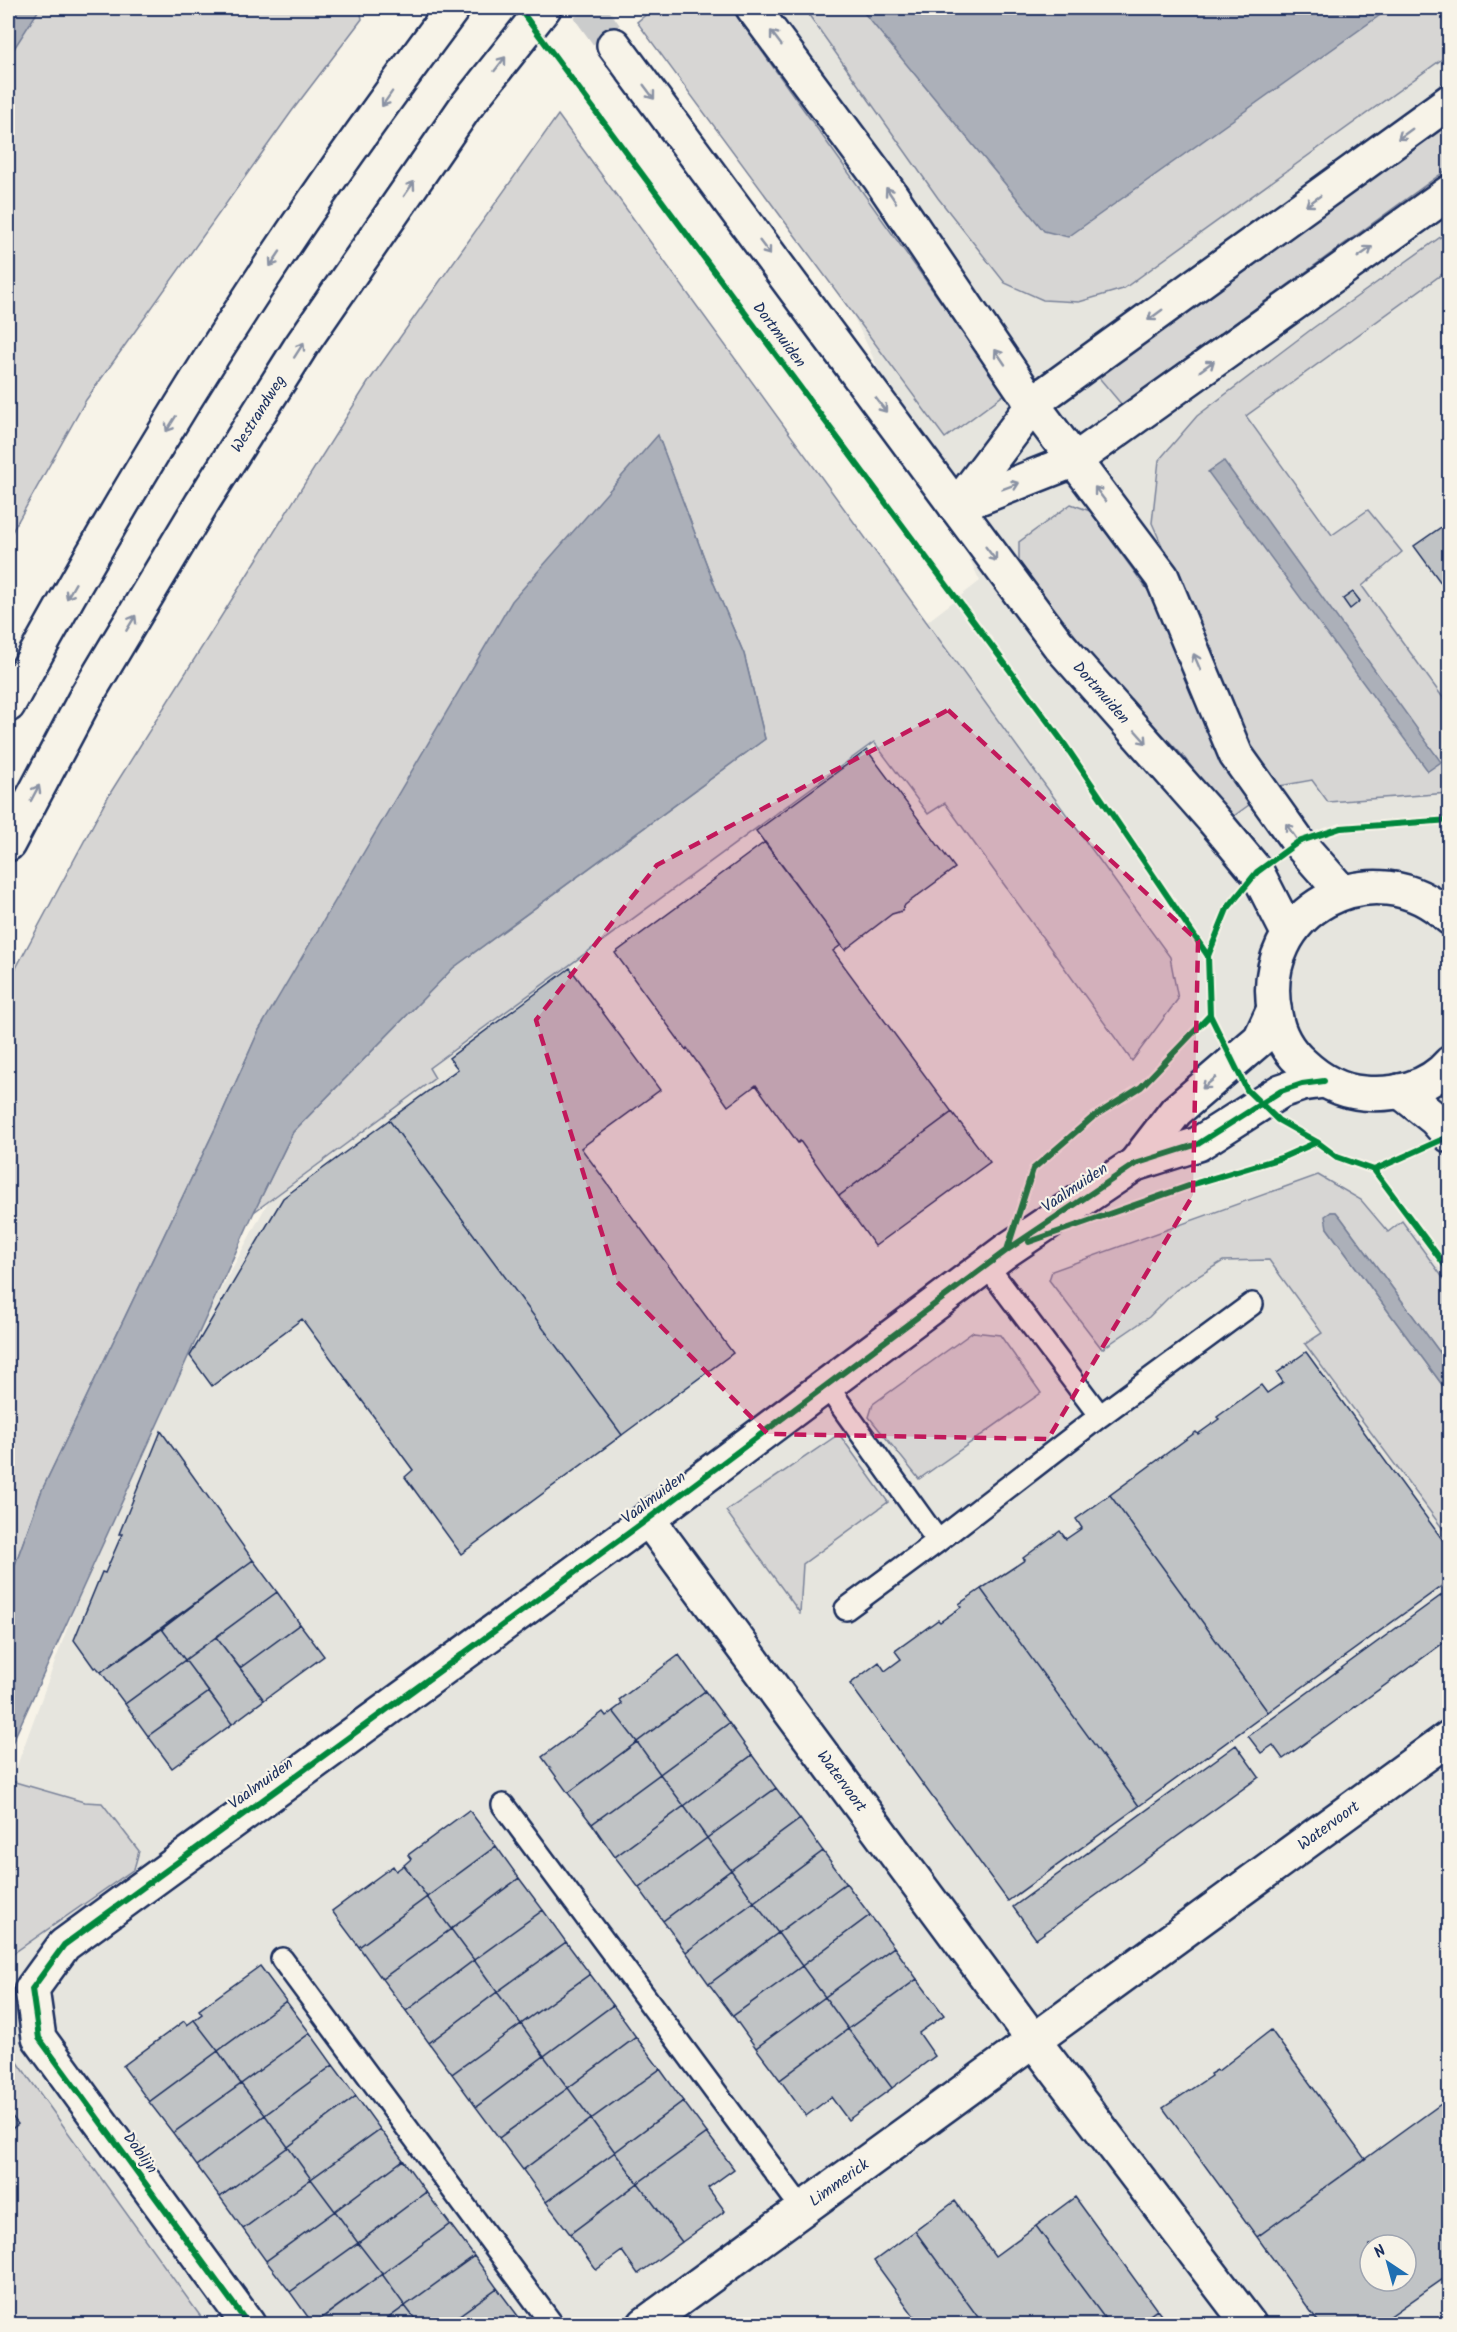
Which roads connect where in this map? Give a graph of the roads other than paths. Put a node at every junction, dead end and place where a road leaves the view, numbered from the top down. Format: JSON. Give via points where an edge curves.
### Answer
{"nodes":[{"id":1,"x":453,"y":8,"type":"edge"},
{"id":2,"x":544,"y":8,"type":"edge"},
{"id":3,"x":753,"y":8,"type":"edge"},
{"id":4,"x":614,"y":45,"type":"tunnel mouth"},
{"id":5,"x":1449,"y":101,"type":"edge"},
{"id":6,"x":1449,"y":192,"type":"edge"},
{"id":7,"x":1033,"y":405,"type":"junction"},
{"id":8,"x":1075,"y":460,"type":"junction"},
{"id":9,"x":956,"y":507,"type":"junction"},
{"id":10,"x":8,"y":705,"type":"edge"},
{"id":11,"x":8,"y":844,"type":"edge"},
{"id":12,"x":1342,"y":892,"type":"junction"},
{"id":13,"x":1442,"y":905,"type":"edge"},
{"id":14,"x":1288,"y":933,"type":"junction"},
{"id":15,"x":1274,"y":1009,"type":"junction"},
{"id":16,"x":1449,"y":1063,"type":"edge"},
{"id":17,"x":1324,"y":1081,"type":"junction"},
{"id":18,"x":1400,"y":1091,"type":"junction"},
{"id":19,"x":1449,"y":1136,"type":"edge"},
{"id":20,"x":1135,"y":1164,"type":"junction"},
{"id":21,"x":987,"y":1266,"type":"junction"},
{"id":22,"x":1252,"y":1304,"type":"dead end"},
{"id":23,"x":826,"y":1386,"type":"junction"},
{"id":24,"x":1100,"y":1416,"type":"junction"},
{"id":25,"x":648,"y":1519,"type":"junction"},
{"id":26,"x":938,"y":1541,"type":"junction"},
{"id":27,"x":846,"y":1609,"type":"dead end"},
{"id":28,"x":1449,"y":1737,"type":"edge"},
{"id":29,"x":503,"y":1805,"type":"dead end"},
{"id":30,"x":282,"y":1959,"type":"dead end"},
{"id":31,"x":32,"y":1989,"type":"joint"},
{"id":32,"x":1034,"y":2041,"type":"junction"},
{"id":33,"x":803,"y":2210,"type":"junction"},
{"id":34,"x":248,"y":2325,"type":"edge"},
{"id":35,"x":552,"y":2325,"type":"edge"},
{"id":36,"x":645,"y":2325,"type":"edge"},
{"id":37,"x":1249,"y":2325,"type":"edge"}],
"edges":[{"from":1,"to":10,"type":"main road","one_way":true,"via":[[262,278],[152,453]]},
{"from":11,"to":2,"type":"main road","name":"Westrandweg","one_way":true,"via":[[87,695],[301,346],[464,110]]},
{"from":7,"to":3,"type":"main road","one_way":true,"via":[[880,179]]},
{"from":4,"to":9,"type":"main road","name":"Dortmuiden","one_way":true},
{"from":5,"to":7,"type":"main road","one_way":true},
{"from":8,"to":6,"type":"main road","one_way":true},
{"from":7,"to":8,"type":"main road"},
{"from":7,"to":9,"type":"main road"},
{"from":9,"to":8,"type":"main road","one_way":true},
{"from":12,"to":8,"type":"main road","one_way":true,"via":[[1298,842],[1236,755],[1162,577]]},
{"from":9,"to":14,"type":"main road","name":"Dortmuiden","one_way":true,"via":[[1058,644],[1257,872]]},
{"from":12,"to":13,"type":"main road","via":[[1374,886],[1407,891]]},
{"from":12,"to":14,"type":"main road","via":[[1312,908]]},
{"from":14,"to":15,"type":"main road","via":[[1275,963],[1271,996]]},
{"from":15,"to":17,"type":"main road","via":[[1277,1028],[1293,1055]]},
{"from":15,"to":20,"type":"main road","name":"Vaalmuiden","one_way":true,"via":[[1260,1038],[1176,1111]]},
{"from":16,"to":18,"type":"main road","via":[[1413,1089]]},
{"from":17,"to":18,"type":"main road","via":[[1348,1092],[1381,1095]]},
{"from":17,"to":20,"type":"main road","name":"Vaalmuiden","via":[[1281,1091],[1198,1144]]},
{"from":18,"to":19,"type":"main road","via":[[1435,1119]]},
{"from":20,"to":21,"type":"main road","name":"Vaalmuiden"},
{"from":21,"to":23,"type":"main road","name":"Vaalmuiden"},
{"from":21,"to":24,"type":"lane"},
{"from":22,"to":24,"type":"lane"},
{"from":23,"to":25,"type":"main road","name":"Vaalmuiden"},
{"from":23,"to":26,"type":"lane"},
{"from":24,"to":26,"type":"lane"},
{"from":25,"to":31,"type":"main road","name":"Vaalmuiden","via":[[64,1945]]},
{"from":25,"to":32,"type":"main road","name":"Watervoort"},
{"from":26,"to":27,"type":"lane"},
{"from":28,"to":32,"type":"main road","name":"Watervoort"},
{"from":29,"to":33,"type":"lane"},
{"from":30,"to":35,"type":"lane"},
{"from":31,"to":34,"type":"main road","name":"Doblijn","via":[[39,2038]]},
{"from":32,"to":33,"type":"main road","name":"Limmerick"},
{"from":32,"to":37,"type":"main road","name":"Watervoort"},
{"from":33,"to":36,"type":"main road","name":"Limmerick"}]}
